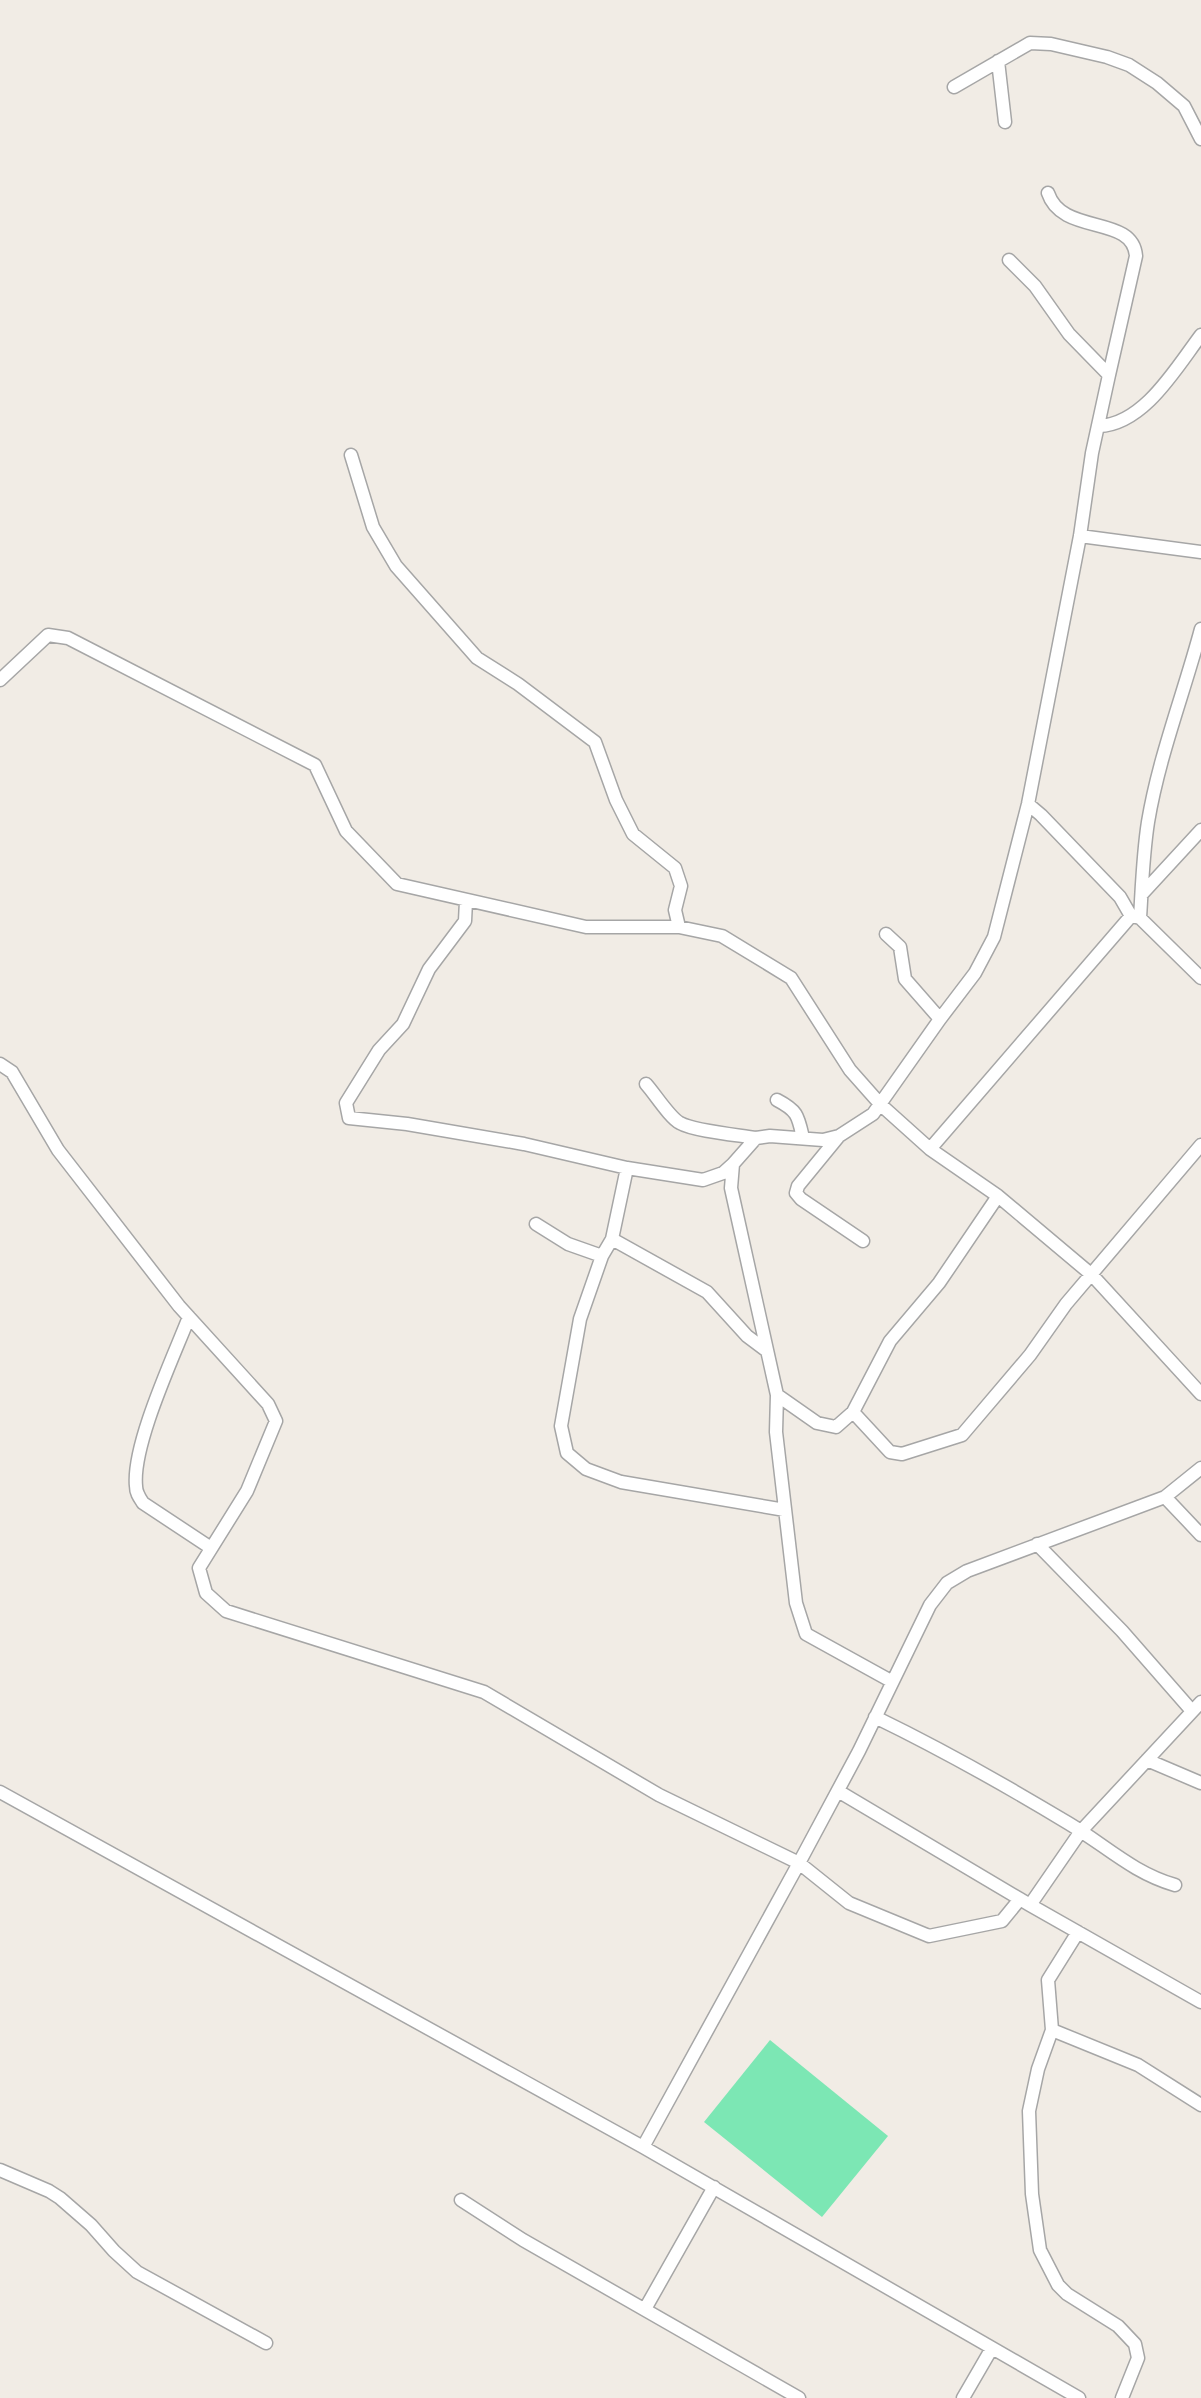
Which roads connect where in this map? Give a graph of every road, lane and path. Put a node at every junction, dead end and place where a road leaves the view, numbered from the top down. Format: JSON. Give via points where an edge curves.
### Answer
{"nodes":[{"id":1,"x":998,"y":61,"type":"junction"},
{"id":2,"x":954,"y":87,"type":"dead end"},
{"id":3,"x":1005,"y":122,"type":"dead end"},
{"id":4,"x":1201,"y":140,"type":"edge"},
{"id":5,"x":1048,"y":193,"type":"dead end"},
{"id":6,"x":1009,"y":260,"type":"dead end"},
{"id":7,"x":1201,"y":335,"type":"edge"},
{"id":8,"x":1109,"y":375,"type":"junction"},
{"id":9,"x":1099,"y":426,"type":"junction"},
{"id":10,"x":351,"y":455,"type":"dead end"},
{"id":11,"x":1080,"y":536,"type":"junction"},
{"id":12,"x":1201,"y":552,"type":"edge"},
{"id":13,"x":1201,"y":628,"type":"edge"},
{"id":14,"x":0,"y":680,"type":"edge"},
{"id":15,"x":1028,"y":804,"type":"junction"},
{"id":16,"x":1201,"y":830,"type":"edge"},
{"id":17,"x":1142,"y":894,"type":"junction"},
{"id":18,"x":466,"y":901,"type":"junction"},
{"id":19,"x":1135,"y":917,"type":"junction"},
{"id":20,"x":679,"y":927,"type":"junction"},
{"id":21,"x":886,"y":934,"type":"dead end"},
{"id":22,"x":1201,"y":978,"type":"edge"},
{"id":23,"x":940,"y":1019,"type":"junction"},
{"id":24,"x":0,"y":1064,"type":"edge"},
{"id":25,"x":646,"y":1084,"type":"dead end"},
{"id":26,"x":777,"y":1100,"type":"dead end"},
{"id":27,"x":881,"y":1105,"type":"junction"},
{"id":28,"x":839,"y":1136,"type":"junction"},
{"id":29,"x":756,"y":1138,"type":"junction"},
{"id":30,"x":803,"y":1138,"type":"junction"},
{"id":31,"x":1201,"y":1145,"type":"edge"},
{"id":32,"x":930,"y":1149,"type":"junction"},
{"id":33,"x":734,"y":1164,"type":"junction"},
{"id":34,"x":627,"y":1168,"type":"junction"},
{"id":35,"x":998,"y":1196,"type":"junction"},
{"id":36,"x":536,"y":1224,"type":"dead end"},
{"id":37,"x":612,"y":1239,"type":"junction"},
{"id":38,"x":863,"y":1241,"type":"dead end"},
{"id":39,"x":602,"y":1256,"type":"junction"},
{"id":40,"x":1092,"y":1275,"type":"junction"},
{"id":41,"x":189,"y":1317,"type":"junction"},
{"id":42,"x":768,"y":1351,"type":"junction"},
{"id":43,"x":1201,"y":1394,"type":"edge"},
{"id":44,"x":777,"y":1395,"type":"junction"},
{"id":45,"x":853,"y":1412,"type":"junction"},
{"id":46,"x":1201,"y":1468,"type":"edge"},
{"id":47,"x":1165,"y":1497,"type":"junction"},
{"id":48,"x":785,"y":1510,"type":"junction"},
{"id":49,"x":1201,"y":1535,"type":"edge"},
{"id":50,"x":1037,"y":1544,"type":"junction"},
{"id":51,"x":211,"y":1548,"type":"junction"},
{"id":52,"x":891,"y":1681,"type":"junction"},
{"id":53,"x":1197,"y":1706,"type":"edge"},
{"id":54,"x":875,"y":1718,"type":"junction"},
{"id":55,"x":1147,"y":1760,"type":"junction"},
{"id":56,"x":1201,"y":1783,"type":"edge"},
{"id":57,"x":837,"y":1791,"type":"junction"},
{"id":58,"x":0,"y":1792,"type":"edge"},
{"id":59,"x":1081,"y":1831,"type":"junction"},
{"id":60,"x":799,"y":1863,"type":"junction"},
{"id":61,"x":1175,"y":1885,"type":"dead end"},
{"id":62,"x":1025,"y":1902,"type":"junction"},
{"id":63,"x":1078,"y":1932,"type":"junction"},
{"id":64,"x":1201,"y":2002,"type":"edge"},
{"id":65,"x":1052,"y":2030,"type":"junction"},
{"id":66,"x":1201,"y":2105,"type":"edge"},
{"id":67,"x":643,"y":2147,"type":"junction"},
{"id":68,"x":0,"y":2170,"type":"edge"},
{"id":69,"x":714,"y":2187,"type":"junction"},
{"id":70,"x":460,"y":2200,"type":"dead end"},
{"id":71,"x":645,"y":2310,"type":"junction"},
{"id":72,"x":266,"y":2343,"type":"dead end"},
{"id":73,"x":992,"y":2348,"type":"junction"},
{"id":74,"x":799,"y":2398,"type":"edge"},
{"id":75,"x":963,"y":2398,"type":"edge"},
{"id":76,"x":1079,"y":2398,"type":"edge"},
{"id":77,"x":1122,"y":2398,"type":"edge"}],
"edges":[{"from":1,"to":2,"type":"street"},
{"from":1,"to":3,"type":"street"},
{"from":1,"to":4,"type":"street","via":[[1030,43],[1051,44],[1129,65],[1184,106]]},
{"from":5,"to":8,"type":"street","via":[[1051,203],[1065,214],[1121,232],[1135,245],[1136,256]]},
{"from":6,"to":8,"type":"street","via":[[1035,286],[1069,334]]},
{"from":7,"to":9,"type":"street","via":[[1144,407],[1130,418]]},
{"from":8,"to":9,"type":"street"},
{"from":9,"to":11,"type":"street"},
{"from":10,"to":20,"type":"street","via":[[374,527],[396,566],[477,658],[595,742],[633,834],[675,868],[681,886],[675,910]]},
{"from":11,"to":12,"type":"street"},
{"from":11,"to":15,"type":"street"},
{"from":13,"to":17,"type":"street","via":[[1154,792]]},
{"from":14,"to":18,"type":"street","via":[[48,635],[68,638],[315,765],[346,831],[397,884]]},
{"from":15,"to":19,"type":"street"},
{"from":15,"to":23,"type":"street","via":[[994,937],[975,973]]},
{"from":16,"to":17,"type":"street"},
{"from":17,"to":19,"type":"street"},
{"from":18,"to":20,"type":"street","via":[[586,927]]},
{"from":18,"to":34,"type":"street","via":[[465,921],[429,969],[403,1024],[379,1050],[346,1103],[349,1118],[524,1144]]},
{"from":19,"to":22,"type":"street"},
{"from":19,"to":32,"type":"street"},
{"from":20,"to":27,"type":"street","via":[[722,936],[791,978],[850,1070]]},
{"from":21,"to":23,"type":"street","via":[[900,947],[905,978]]},
{"from":23,"to":27,"type":"street"},
{"from":24,"to":41,"type":"street","via":[[12,1072],[58,1150]]},
{"from":25,"to":29,"type":"street","via":[[681,1124]]},
{"from":26,"to":30,"type":"street","via":[[797,1113]]},
{"from":27,"to":28,"type":"street"},
{"from":27,"to":32,"type":"street"},
{"from":28,"to":30,"type":"street","via":[[823,1140]]},
{"from":28,"to":38,"type":"street","via":[[796,1193]]},
{"from":29,"to":30,"type":"street"},
{"from":29,"to":33,"type":"street"},
{"from":31,"to":40,"type":"street"},
{"from":32,"to":35,"type":"street"},
{"from":33,"to":34,"type":"street","via":[[703,1180]]},
{"from":33,"to":42,"type":"street","via":[[732,1188]]},
{"from":34,"to":37,"type":"street"},
{"from":35,"to":40,"type":"street"},
{"from":35,"to":45,"type":"street","via":[[939,1283],[890,1341]]},
{"from":36,"to":39,"type":"street","via":[[568,1244]]},
{"from":37,"to":39,"type":"street"},
{"from":37,"to":42,"type":"street","via":[[707,1292],[747,1336]]},
{"from":39,"to":48,"type":"street","via":[[580,1319],[561,1426],[567,1453],[586,1469],[621,1482]]},
{"from":40,"to":43,"type":"street"},
{"from":40,"to":45,"type":"street","via":[[962,1435],[902,1454],[890,1452]]},
{"from":41,"to":51,"type":"street","via":[[150,1416],[135,1484],[143,1503]]},
{"from":41,"to":51,"type":"street","via":[[268,1404],[276,1421],[247,1491]]},
{"from":42,"to":44,"type":"street"},
{"from":44,"to":45,"type":"street","via":[[817,1423],[836,1427]]},
{"from":44,"to":48,"type":"street","via":[[776,1432]]},
{"from":46,"to":47,"type":"street"},
{"from":47,"to":49,"type":"street"},
{"from":47,"to":50,"type":"street"},
{"from":48,"to":52,"type":"street","via":[[796,1603],[806,1634]]},
{"from":50,"to":52,"type":"street","via":[[967,1571],[947,1583],[930,1605]]},
{"from":50,"to":53,"type":"street"},
{"from":51,"to":60,"type":"street","via":[[199,1568],[206,1593],[226,1611],[484,1692],[660,1795]]},
{"from":52,"to":54,"type":"street"},
{"from":53,"to":55,"type":"street"},
{"from":54,"to":57,"type":"street"},
{"from":54,"to":59,"type":"street","via":[[948,1753]]},
{"from":55,"to":56,"type":"street"},
{"from":55,"to":59,"type":"street"},
{"from":57,"to":60,"type":"street"},
{"from":57,"to":62,"type":"street"},
{"from":58,"to":67,"type":"street"},
{"from":59,"to":61,"type":"street","via":[[1133,1869]]},
{"from":59,"to":62,"type":"street"},
{"from":60,"to":62,"type":"street","via":[[849,1903],[929,1936],[1002,1921]]},
{"from":60,"to":67,"type":"street"},
{"from":62,"to":63,"type":"street"},
{"from":63,"to":64,"type":"street"},
{"from":63,"to":65,"type":"street","via":[[1048,1980]]},
{"from":65,"to":66,"type":"street","via":[[1138,2066]]},
{"from":65,"to":77,"type":"street","via":[[1029,2111],[1036,2231],[1040,2250],[1058,2285],[1118,2326],[1135,2344],[1138,2358]]},
{"from":67,"to":69,"type":"street"},
{"from":68,"to":72,"type":"street","via":[[60,2198],[137,2272]]},
{"from":69,"to":71,"type":"street"},
{"from":69,"to":73,"type":"street"},
{"from":70,"to":71,"type":"street"},
{"from":71,"to":74,"type":"street"},
{"from":73,"to":75,"type":"street"},
{"from":73,"to":76,"type":"street"}]}
